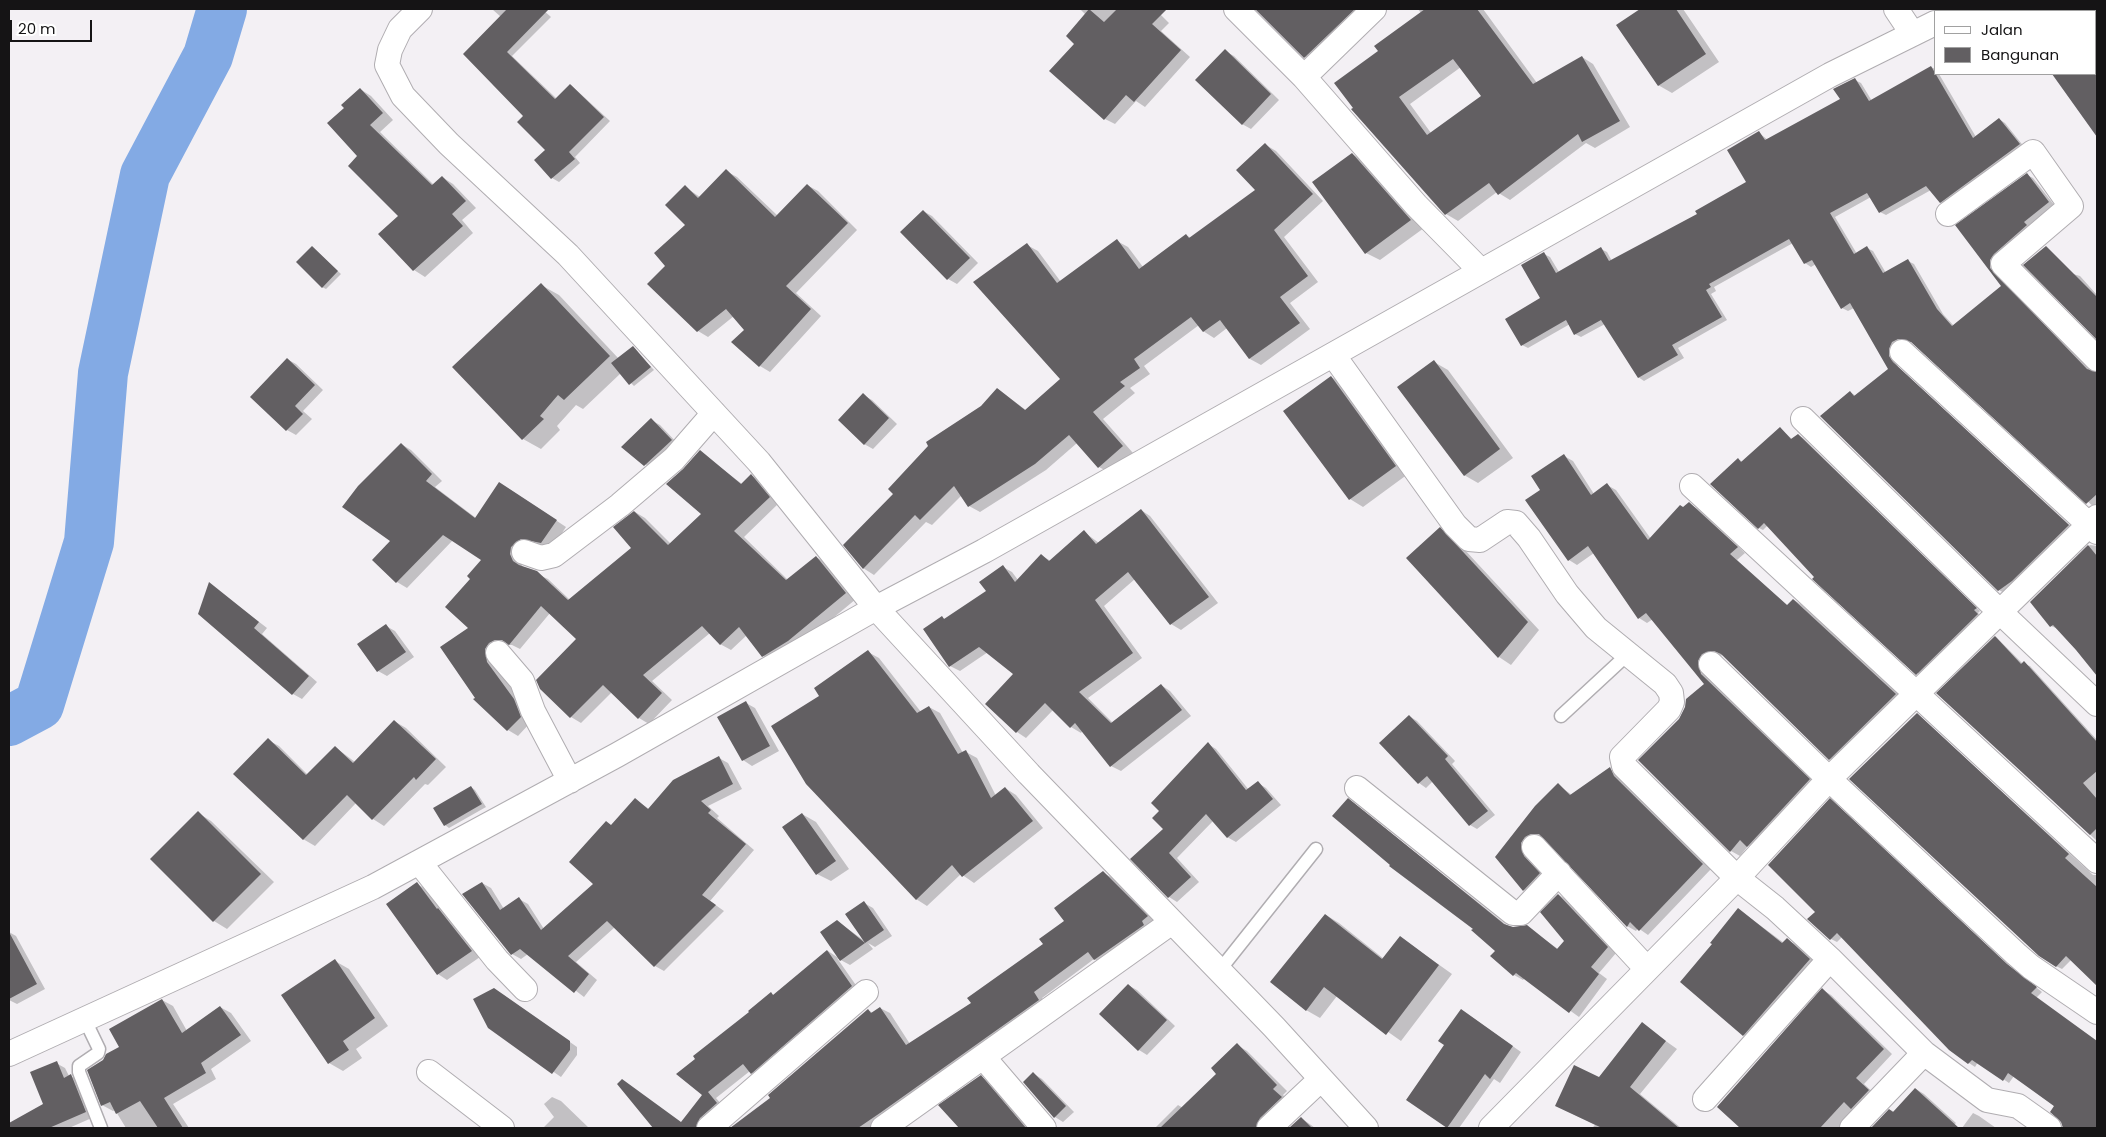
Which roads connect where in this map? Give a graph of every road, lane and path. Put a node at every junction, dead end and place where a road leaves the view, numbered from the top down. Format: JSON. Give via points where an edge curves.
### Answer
{"nodes":[{"id":1,"x":420,"y":9,"type":"edge"},
{"id":2,"x":1236,"y":9,"type":"edge"},
{"id":3,"x":1374,"y":9,"type":"edge"},
{"id":4,"x":1896,"y":9,"type":"edge"},
{"id":5,"x":1934,"y":23,"type":"edge"},
{"id":6,"x":1912,"y":33,"type":"junction"},
{"id":7,"x":1304,"y":77,"type":"junction"},
{"id":8,"x":1948,"y":214,"type":"dead end"},
{"id":9,"x":1481,"y":271,"type":"junction"},
{"id":10,"x":1902,"y":352,"type":"dead end"},
{"id":11,"x":1334,"y":356,"type":"junction"},
{"id":12,"x":2097,"y":359,"type":"edge"},
{"id":13,"x":714,"y":413,"type":"junction"},
{"id":14,"x":1803,"y":419,"type":"dead end"},
{"id":15,"x":1692,"y":486,"type":"dead end"},
{"id":16,"x":2095,"y":524,"type":"edge"},
{"id":17,"x":524,"y":552,"type":"dead end"},
{"id":18,"x":876,"y":608,"type":"junction"},
{"id":19,"x":1999,"y":611,"type":"junction"},
{"id":20,"x":498,"y":653,"type":"dead end"},
{"id":21,"x":1628,"y":654,"type":"junction"},
{"id":22,"x":1711,"y":664,"type":"dead end"},
{"id":23,"x":1917,"y":693,"type":"junction"},
{"id":24,"x":2097,"y":704,"type":"edge"},
{"id":25,"x":1561,"y":716,"type":"dead end"},
{"id":26,"x":1829,"y":779,"type":"junction"},
{"id":27,"x":570,"y":781,"type":"junction"},
{"id":28,"x":1357,"y":788,"type":"dead end"},
{"id":29,"x":1534,"y":847,"type":"dead end"},
{"id":30,"x":1316,"y":849,"type":"dead end"},
{"id":31,"x":2097,"y":861,"type":"edge"},
{"id":32,"x":419,"y":862,"type":"junction"},
{"id":33,"x":1559,"y":873,"type":"junction"},
{"id":34,"x":1737,"y":878,"type":"junction"},
{"id":35,"x":1172,"y":922,"type":"junction"},
{"id":36,"x":1830,"y":959,"type":"junction"},
{"id":37,"x":1647,"y":969,"type":"junction"},
{"id":38,"x":1220,"y":971,"type":"junction"},
{"id":39,"x":525,"y":989,"type":"dead end"},
{"id":40,"x":866,"y":992,"type":"dead end"},
{"id":41,"x":2097,"y":1012,"type":"edge"},
{"id":42,"x":85,"y":1020,"type":"junction"},
{"id":43,"x":1924,"y":1053,"type":"junction"},
{"id":44,"x":9,"y":1054,"type":"edge"},
{"id":45,"x":984,"y":1058,"type":"junction"},
{"id":46,"x":429,"y":1072,"type":"dead end"},
{"id":47,"x":1321,"y":1079,"type":"junction"},
{"id":48,"x":1705,"y":1099,"type":"dead end"},
{"id":49,"x":101,"y":1128,"type":"edge"},
{"id":50,"x":502,"y":1128,"type":"edge"},
{"id":51,"x":709,"y":1128,"type":"edge"},
{"id":52,"x":883,"y":1128,"type":"edge"},
{"id":53,"x":1044,"y":1128,"type":"edge"},
{"id":54,"x":1269,"y":1128,"type":"edge"},
{"id":55,"x":1366,"y":1128,"type":"edge"},
{"id":56,"x":1491,"y":1128,"type":"edge"},
{"id":57,"x":1852,"y":1128,"type":"edge"},
{"id":58,"x":2049,"y":1128,"type":"edge"}],
"edges":[{"from":1,"to":13,"type":"street","via":[[400,30],[387,65],[404,96],[448,144],[568,255]]},
{"from":2,"to":7,"type":"street"},
{"from":3,"to":7,"type":"street"},
{"from":4,"to":6,"type":"street"},
{"from":5,"to":6,"type":"street"},
{"from":6,"to":9,"type":"street","via":[[1830,75]]},
{"from":7,"to":9,"type":"street","via":[[1416,205]]},
{"from":8,"to":12,"type":"street","via":[[2032,152],[2071,206],[2003,264]]},
{"from":9,"to":11,"type":"street"},
{"from":10,"to":16,"type":"street"},
{"from":11,"to":18,"type":"street"},
{"from":11,"to":21,"type":"street","via":[[1455,525],[1469,539],[1480,540],[1507,522],[1516,523],[1596,628]]},
{"from":13,"to":17,"type":"street","via":[[674,458],[554,556],[541,558]]},
{"from":13,"to":18,"type":"street","via":[[759,462]]},
{"from":14,"to":19,"type":"street"},
{"from":15,"to":23,"type":"street"},
{"from":16,"to":19,"type":"street"},
{"from":18,"to":27,"type":"street"},
{"from":18,"to":35,"type":"street","via":[[1029,774]]},
{"from":19,"to":23,"type":"street"},
{"from":19,"to":24,"type":"street"},
{"from":20,"to":27,"type":"street","via":[[522,681],[533,711]]},
{"from":21,"to":25,"type":"lane"},
{"from":21,"to":34,"type":"street","via":[[1665,684],[1672,702],[1622,757],[1624,766]]},
{"from":22,"to":26,"type":"street"},
{"from":23,"to":26,"type":"street"},
{"from":23,"to":31,"type":"street"},
{"from":26,"to":34,"type":"street"},
{"from":26,"to":41,"type":"street","via":[[2031,967]]},
{"from":27,"to":32,"type":"street"},
{"from":28,"to":33,"type":"street","via":[[1513,914],[1521,913]]},
{"from":29,"to":33,"type":"street"},
{"from":30,"to":38,"type":"lane"},
{"from":32,"to":39,"type":"street","via":[[497,960]]},
{"from":32,"to":42,"type":"street","via":[[373,887]]},
{"from":33,"to":37,"type":"street"},
{"from":34,"to":36,"type":"street"},
{"from":34,"to":37,"type":"street"},
{"from":35,"to":38,"type":"street"},
{"from":35,"to":45,"type":"street"},
{"from":36,"to":43,"type":"street"},
{"from":36,"to":48,"type":"street"},
{"from":37,"to":56,"type":"street"},
{"from":38,"to":47,"type":"street"},
{"from":40,"to":51,"type":"street"},
{"from":42,"to":44,"type":"street"},
{"from":42,"to":49,"type":"lane","via":[[99,1049],[79,1066],[79,1072]]},
{"from":43,"to":57,"type":"street"},
{"from":43,"to":58,"type":"street","via":[[1987,1100],[2018,1106]]},
{"from":45,"to":52,"type":"street"},
{"from":45,"to":53,"type":"street"},
{"from":46,"to":50,"type":"street"},
{"from":47,"to":54,"type":"street"},
{"from":47,"to":55,"type":"street"}]}
